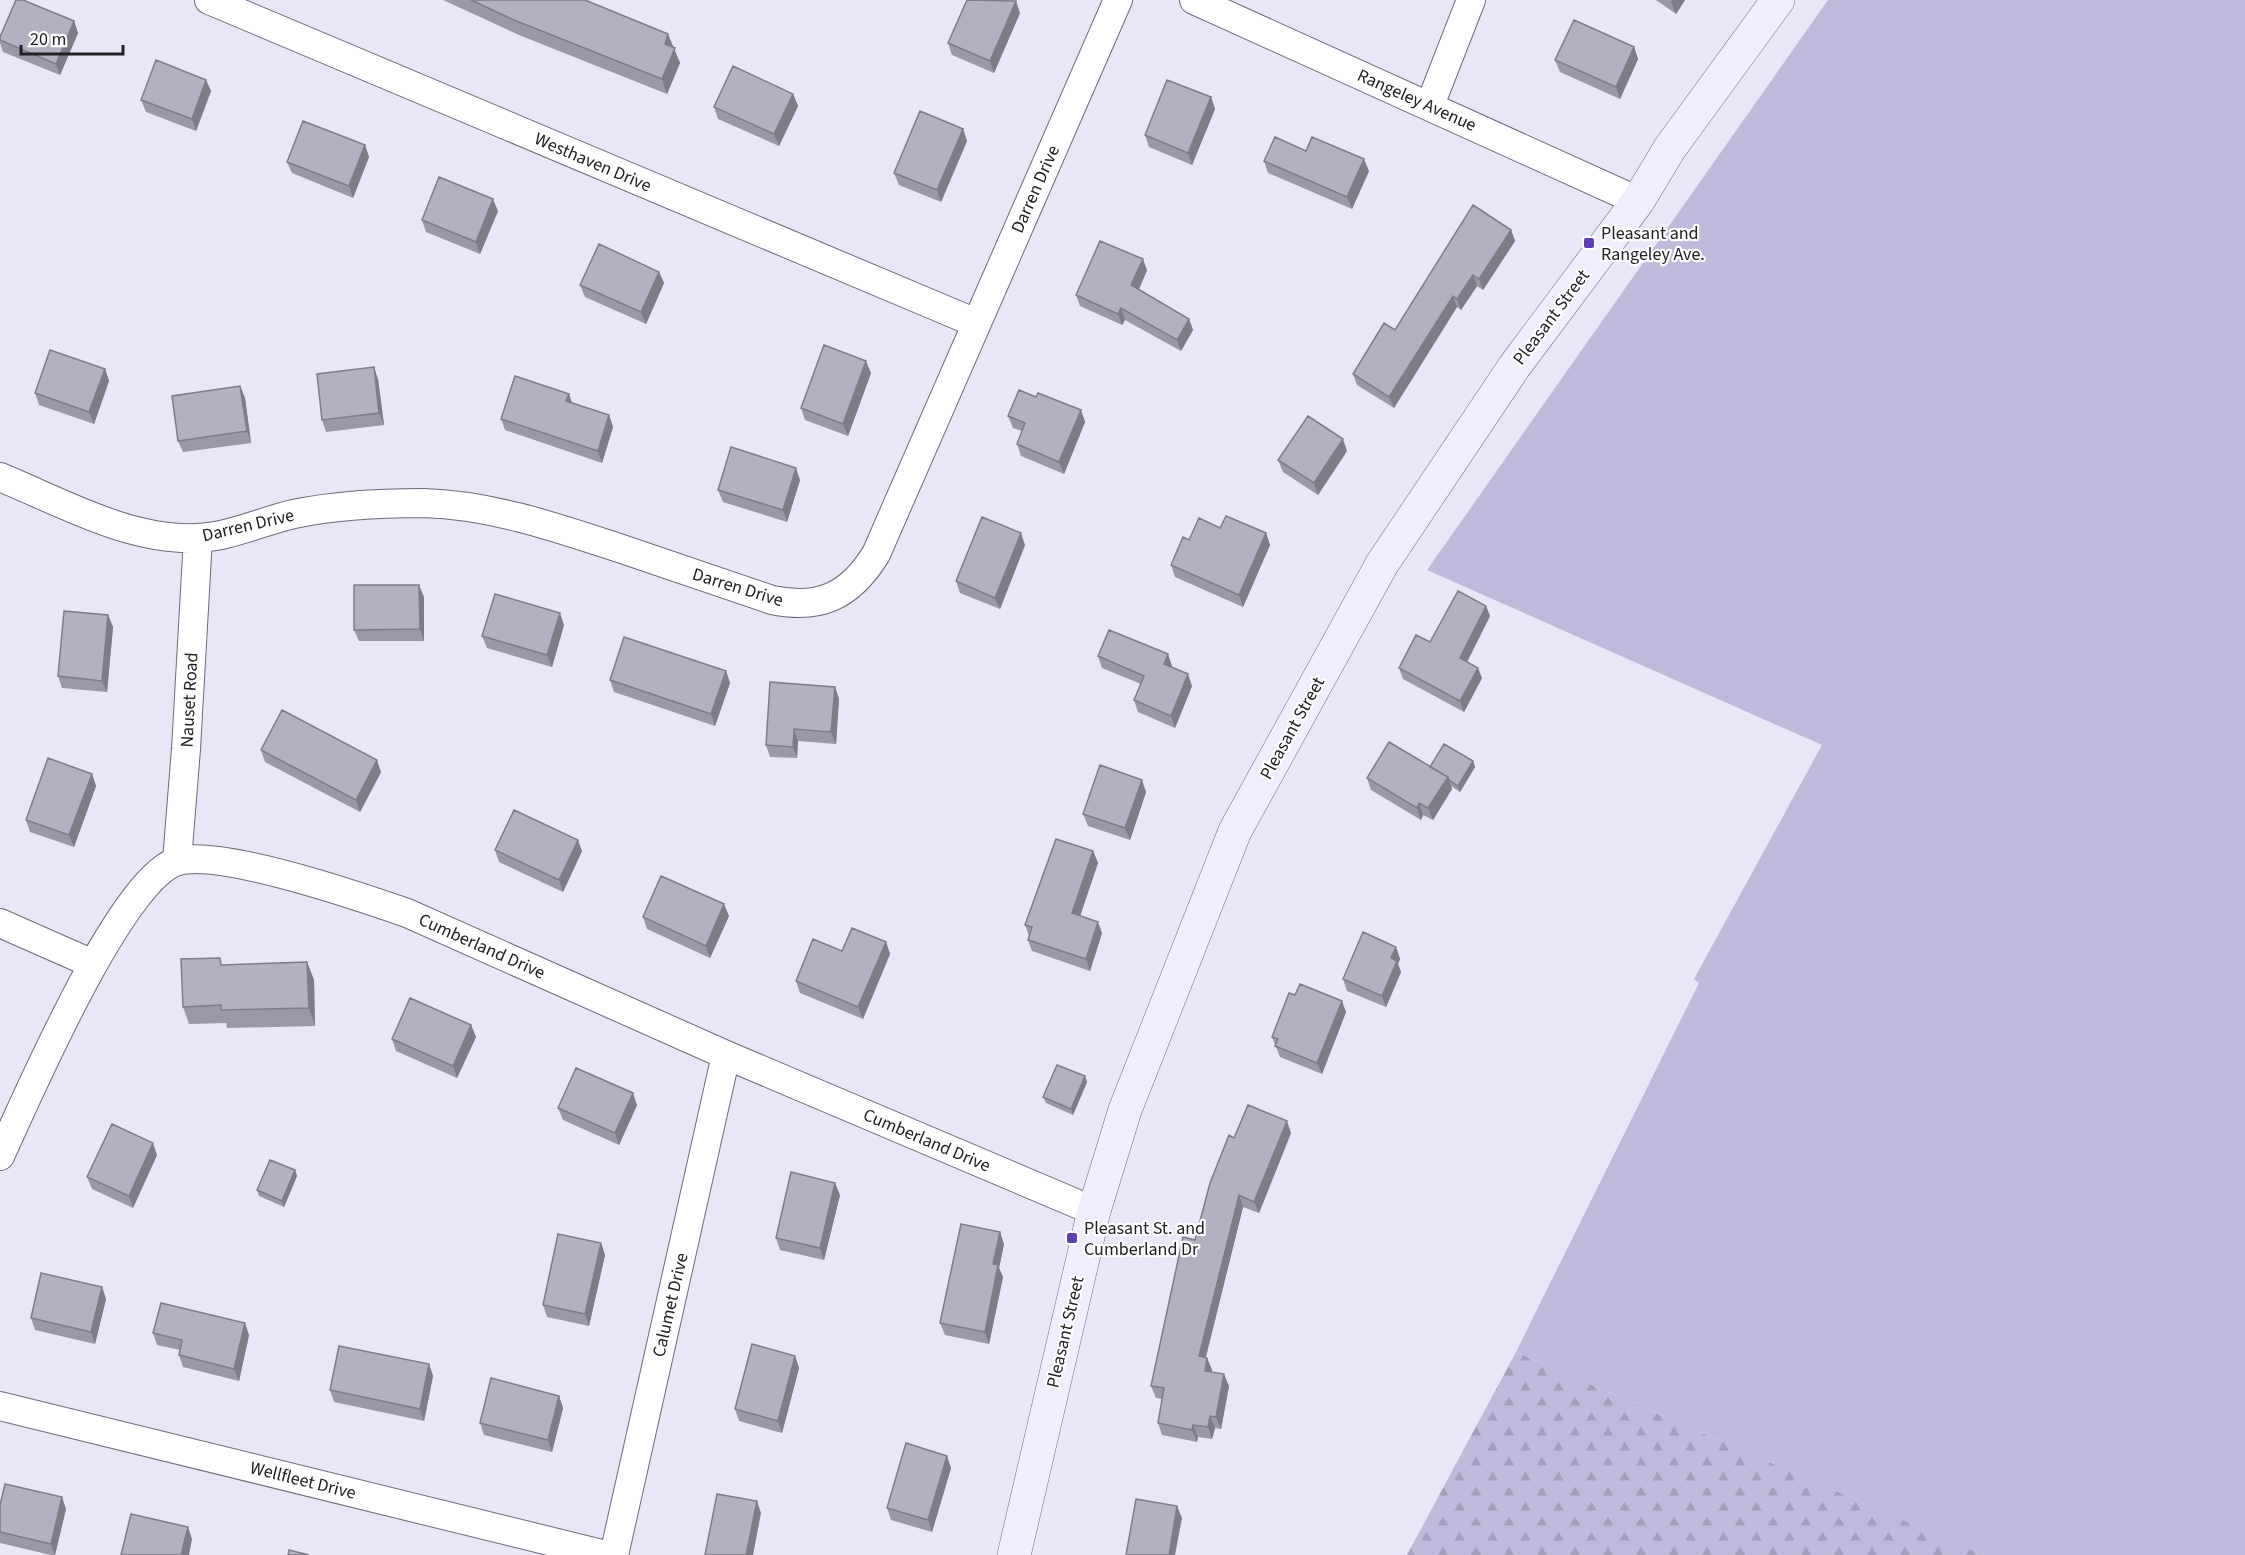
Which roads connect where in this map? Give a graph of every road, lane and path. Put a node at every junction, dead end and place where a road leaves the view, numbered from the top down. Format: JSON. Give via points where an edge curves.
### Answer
{"nodes":[{"id":1,"x":209,"y":0,"type":"edge"},
{"id":2,"x":1118,"y":0,"type":"edge"},
{"id":3,"x":1194,"y":0,"type":"edge"},
{"id":4,"x":1471,"y":0,"type":"edge"},
{"id":5,"x":1778,"y":0,"type":"edge"},
{"id":6,"x":1430,"y":105,"type":"junction"},
{"id":7,"x":1638,"y":201,"type":"junction"},
{"id":8,"x":976,"y":323,"type":"junction"},
{"id":9,"x":0,"y":477,"type":"edge"},
{"id":10,"x":198,"y":538,"type":"junction"},
{"id":11,"x":177,"y":861,"type":"junction"},
{"id":12,"x":0,"y":923,"type":"edge"},
{"id":13,"x":93,"y":964,"type":"junction"},
{"id":14,"x":726,"y":1055,"type":"junction"},
{"id":15,"x":0,"y":1156,"type":"edge"},
{"id":16,"x":1094,"y":1211,"type":"junction"},
{"id":17,"x":0,"y":1406,"type":"edge"},
{"id":18,"x":606,"y":1555,"type":"edge"},
{"id":19,"x":614,"y":1555,"type":"edge"},
{"id":20,"x":1014,"y":1555,"type":"edge"}],
"edges":[{"from":1,"to":8,"type":"street","name":"Westhaven Drive"},
{"from":2,"to":8,"type":"street","name":"Darren Drive"},
{"from":3,"to":6,"type":"street","name":"Rangeley Avenue"},
{"from":4,"to":6,"type":"street"},
{"from":5,"to":7,"type":"main road","name":"Pleasant Street","via":[[1670,148]]},
{"from":6,"to":7,"type":"street","name":"Rangeley Avenue"},
{"from":7,"to":16,"type":"main road","name":"Pleasant Street","via":[[1514,367],[1382,564],[1241,821],[1136,1080]]},
{"from":8,"to":10,"type":"street","name":"Darren Drive","via":[[876,554],[855,581],[829,599],[800,604],[772,600],[549,525],[459,506],[425,503],[325,509]]},
{"from":9,"to":10,"type":"street","name":"Darren Drive","via":[[125,527]]},
{"from":10,"to":11,"type":"street","name":"Nauset Road"},
{"from":11,"to":13,"type":"street","via":[[153,877],[130,904]]},
{"from":11,"to":14,"type":"street","name":"Cumberland Drive","via":[[232,862],[368,899]]},
{"from":12,"to":13,"type":"street"},
{"from":13,"to":15,"type":"street"},
{"from":14,"to":16,"type":"street","name":"Cumberland Drive"},
{"from":14,"to":19,"type":"street","name":"Calumet Drive"},
{"from":16,"to":20,"type":"main road","name":"Pleasant Street"},
{"from":17,"to":18,"type":"street","name":"Wellfleet Drive"}]}
